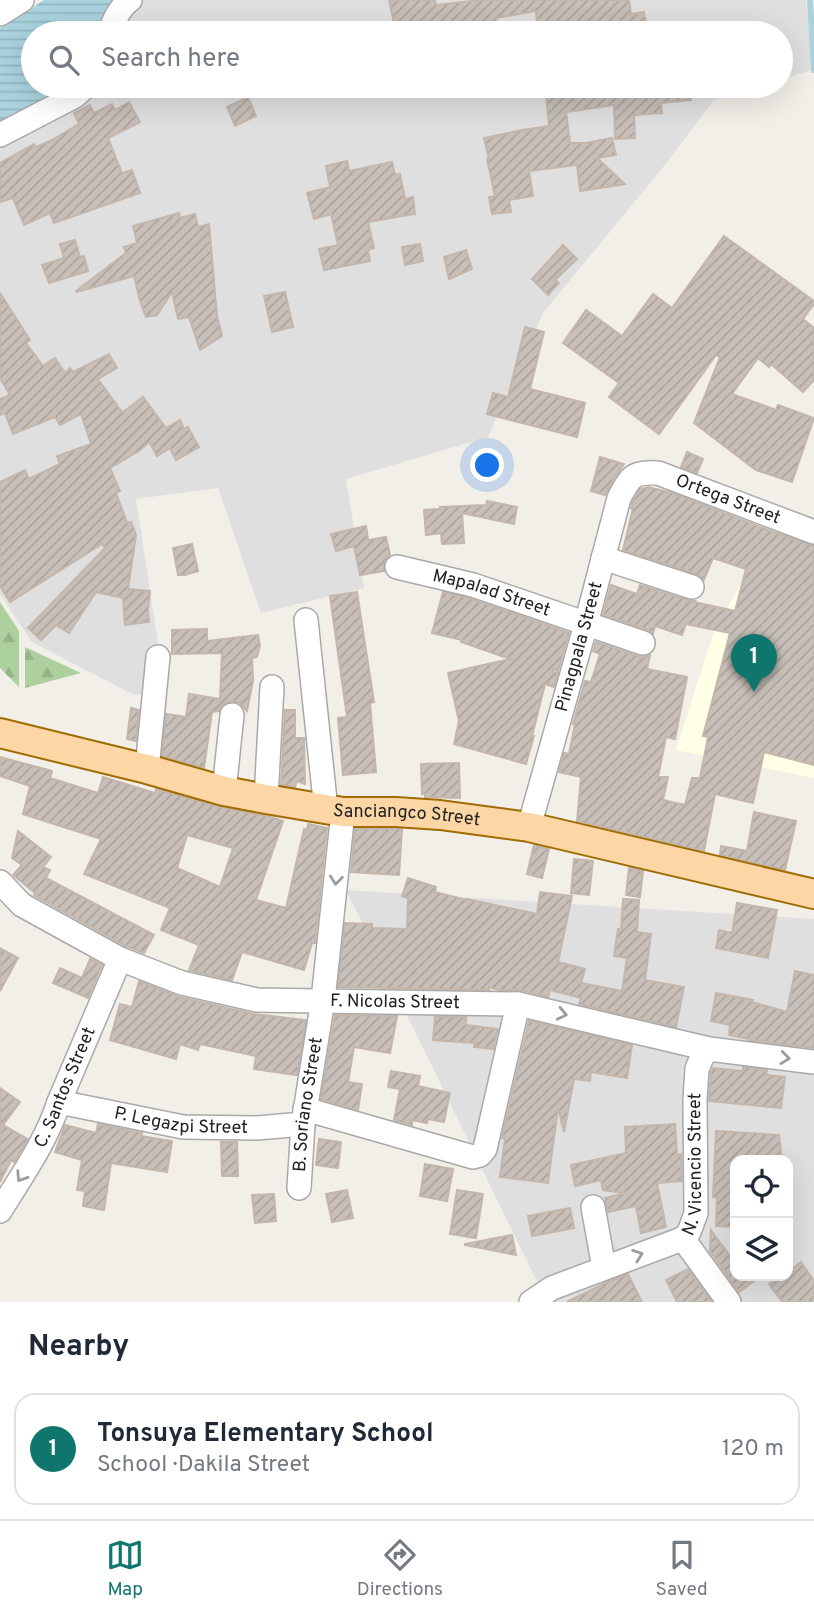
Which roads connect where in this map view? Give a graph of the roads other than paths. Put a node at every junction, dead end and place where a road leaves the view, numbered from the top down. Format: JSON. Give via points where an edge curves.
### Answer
{"nodes":[{"id":1,"x":22,"y":0,"type":"edge"},
{"id":2,"x":130,"y":0,"type":"edge"},
{"id":3,"x":0,"y":14,"type":"edge"},
{"id":4,"x":114,"y":21,"type":"edge"},
{"id":5,"x":71,"y":98,"type":"edge"},
{"id":6,"x":0,"y":135,"type":"edge"},
{"id":7,"x":640,"y":473,"type":"joint"},
{"id":8,"x":814,"y":532,"type":"edge"},
{"id":9,"x":603,"y":558,"type":"junction"},
{"id":10,"x":397,"y":567,"type":"dead end"},
{"id":11,"x":692,"y":587,"type":"dead end"},
{"id":12,"x":306,"y":620,"type":"dead end"},
{"id":13,"x":586,"y":624,"type":"junction"},
{"id":14,"x":643,"y":643,"type":"dead end"},
{"id":15,"x":158,"y":657,"type":"dead end"},
{"id":16,"x":272,"y":687,"type":"dead end"},
{"id":17,"x":232,"y":715,"type":"dead end"},
{"id":18,"x":0,"y":733,"type":"edge"},
{"id":19,"x":147,"y":769,"type":"junction"},
{"id":20,"x":224,"y":791,"type":"junction"},
{"id":21,"x":266,"y":799,"type":"junction"},
{"id":22,"x":334,"y":811,"type":"junction"},
{"id":23,"x":529,"y":827,"type":"junction"},
{"id":24,"x":0,"y":882,"type":"edge"},
{"id":25,"x":814,"y":894,"type":"edge"},
{"id":26,"x":120,"y":959,"type":"junction"},
{"id":27,"x":323,"y":1000,"type":"junction"},
{"id":28,"x":518,"y":1004,"type":"junction"},
{"id":29,"x":709,"y":1049,"type":"junction"},
{"id":30,"x":814,"y":1062,"type":"edge"},
{"id":31,"x":59,"y":1102,"type":"junction"},
{"id":32,"x":304,"y":1117,"type":"junction"},
{"id":33,"x":299,"y":1188,"type":"dead end"},
{"id":34,"x":593,"y":1207,"type":"dead end"},
{"id":35,"x":0,"y":1211,"type":"edge"},
{"id":36,"x":682,"y":1239,"type":"junction"},
{"id":37,"x":604,"y":1268,"type":"junction"},
{"id":38,"x":531,"y":1302,"type":"edge"},
{"id":39,"x":729,"y":1302,"type":"edge"}],
"edges":[{"from":1,"to":3,"type":"street"},
{"from":2,"to":4,"type":"street"},
{"from":5,"to":6,"type":"street"},
{"from":7,"to":8,"type":"street","name":"Ortega Street","via":[[658,473]]},
{"from":7,"to":9,"type":"street","name":"Pinagpala Street","via":[[628,481],[619,498]]},
{"from":9,"to":11,"type":"street"},
{"from":9,"to":13,"type":"street","name":"Pinagpala Street"},
{"from":10,"to":13,"type":"street","name":"Mapalad Street","via":[[473,585]]},
{"from":12,"to":22,"type":"street","name":"B. Soriano Street"},
{"from":13,"to":14,"type":"street","name":"Mapalad Street"},
{"from":13,"to":23,"type":"street","name":"Pinagpala Street"},
{"from":15,"to":19,"type":"street"},
{"from":16,"to":21,"type":"street"},
{"from":17,"to":20,"type":"street"},
{"from":18,"to":19,"type":"main road","name":"Sanciangco Street"},
{"from":19,"to":20,"type":"main road","name":"Sanciangco Street"},
{"from":20,"to":21,"type":"main road","name":"Sanciangco Street"},
{"from":21,"to":22,"type":"main road","name":"Sanciangco Street"},
{"from":22,"to":23,"type":"main road","name":"Sanciangco Street","via":[[440,815]]},
{"from":22,"to":27,"type":"street","name":"B. Soriano Street","one_way":true},
{"from":23,"to":25,"type":"main road","name":"Sanciangco Street"},
{"from":24,"to":26,"type":"street","name":"F. Nicolas Street","via":[[22,905]]},
{"from":26,"to":27,"type":"street","name":"F. Nicolas Street","via":[[182,984],[257,1000]]},
{"from":26,"to":31,"type":"street","name":"C. Santos Street"},
{"from":27,"to":28,"type":"street","name":"F. Nicolas Street"},
{"from":27,"to":32,"type":"street","name":"B. Soriano Street"},
{"from":28,"to":29,"type":"street","name":"F. Nicolas Street","one_way":true},
{"from":28,"to":32,"type":"street","via":[[485,1149],[478,1156]]},
{"from":29,"to":30,"type":"street","name":"F. Nicolas Street","one_way":true},
{"from":29,"to":36,"type":"street","name":"N. Vicencio Street","via":[[697,1069],[696,1213]]},
{"from":31,"to":32,"type":"street","name":"P. Legazpi Street","via":[[183,1127],[257,1128]]},
{"from":31,"to":35,"type":"street","name":"C. Santos Street","one_way":true,"via":[[46,1138]]},
{"from":32,"to":33,"type":"street","name":"B. Soriano Street"},
{"from":34,"to":37,"type":"street"},
{"from":37,"to":36,"type":"street","name":"N. Vicencio Street","one_way":true},
{"from":36,"to":39,"type":"street"},
{"from":37,"to":38,"type":"street","name":"N. Vicencio Street","via":[[552,1288]]}]}
